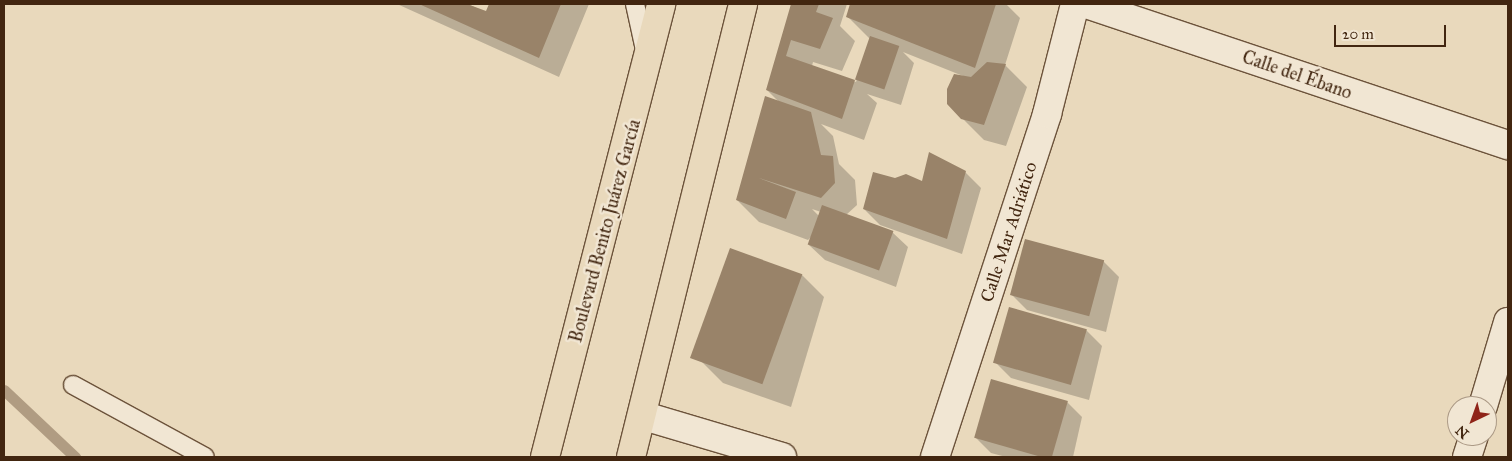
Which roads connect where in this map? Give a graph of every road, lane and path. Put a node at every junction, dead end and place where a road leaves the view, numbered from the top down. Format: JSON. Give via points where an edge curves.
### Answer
{"nodes":[{"id":1,"x":636,"y":4,"type":"edge"},
{"id":2,"x":661,"y":4,"type":"edge"},
{"id":3,"x":743,"y":4,"type":"edge"},
{"id":4,"x":1075,"y":4,"type":"edge"},
{"id":5,"x":1086,"y":4,"type":"edge"},
{"id":6,"x":648,"y":66,"type":"junction"},
{"id":7,"x":1508,"y":146,"type":"edge"},
{"id":8,"x":1508,"y":322,"type":"edge"},
{"id":9,"x":73,"y":385,"type":"dead end"},
{"id":10,"x":1486,"y":396,"type":"edge"},
{"id":11,"x":644,"y":416,"type":"junction"},
{"id":12,"x":205,"y":457,"type":"edge"},
{"id":13,"x":545,"y":457,"type":"edge"},
{"id":14,"x":632,"y":457,"type":"edge"},
{"id":15,"x":782,"y":457,"type":"edge"},
{"id":16,"x":935,"y":457,"type":"edge"}],
"edges":[{"from":1,"to":6,"type":"lane"},
{"from":2,"to":6,"type":"main road","name":"Boulevard Benito Juárez García"},
{"from":3,"to":11,"type":"main road"},
{"from":4,"to":16,"type":"street","name":"Calle Mar Adriático","via":[[1047,114]]},
{"from":5,"to":7,"type":"street","name":"Calle del Ébano"},
{"from":6,"to":13,"type":"main road","name":"Boulevard Benito Juárez García"},
{"from":8,"to":10,"type":"street"},
{"from":9,"to":12,"type":"lane"},
{"from":11,"to":14,"type":"main road"},
{"from":11,"to":15,"type":"street"}]}
